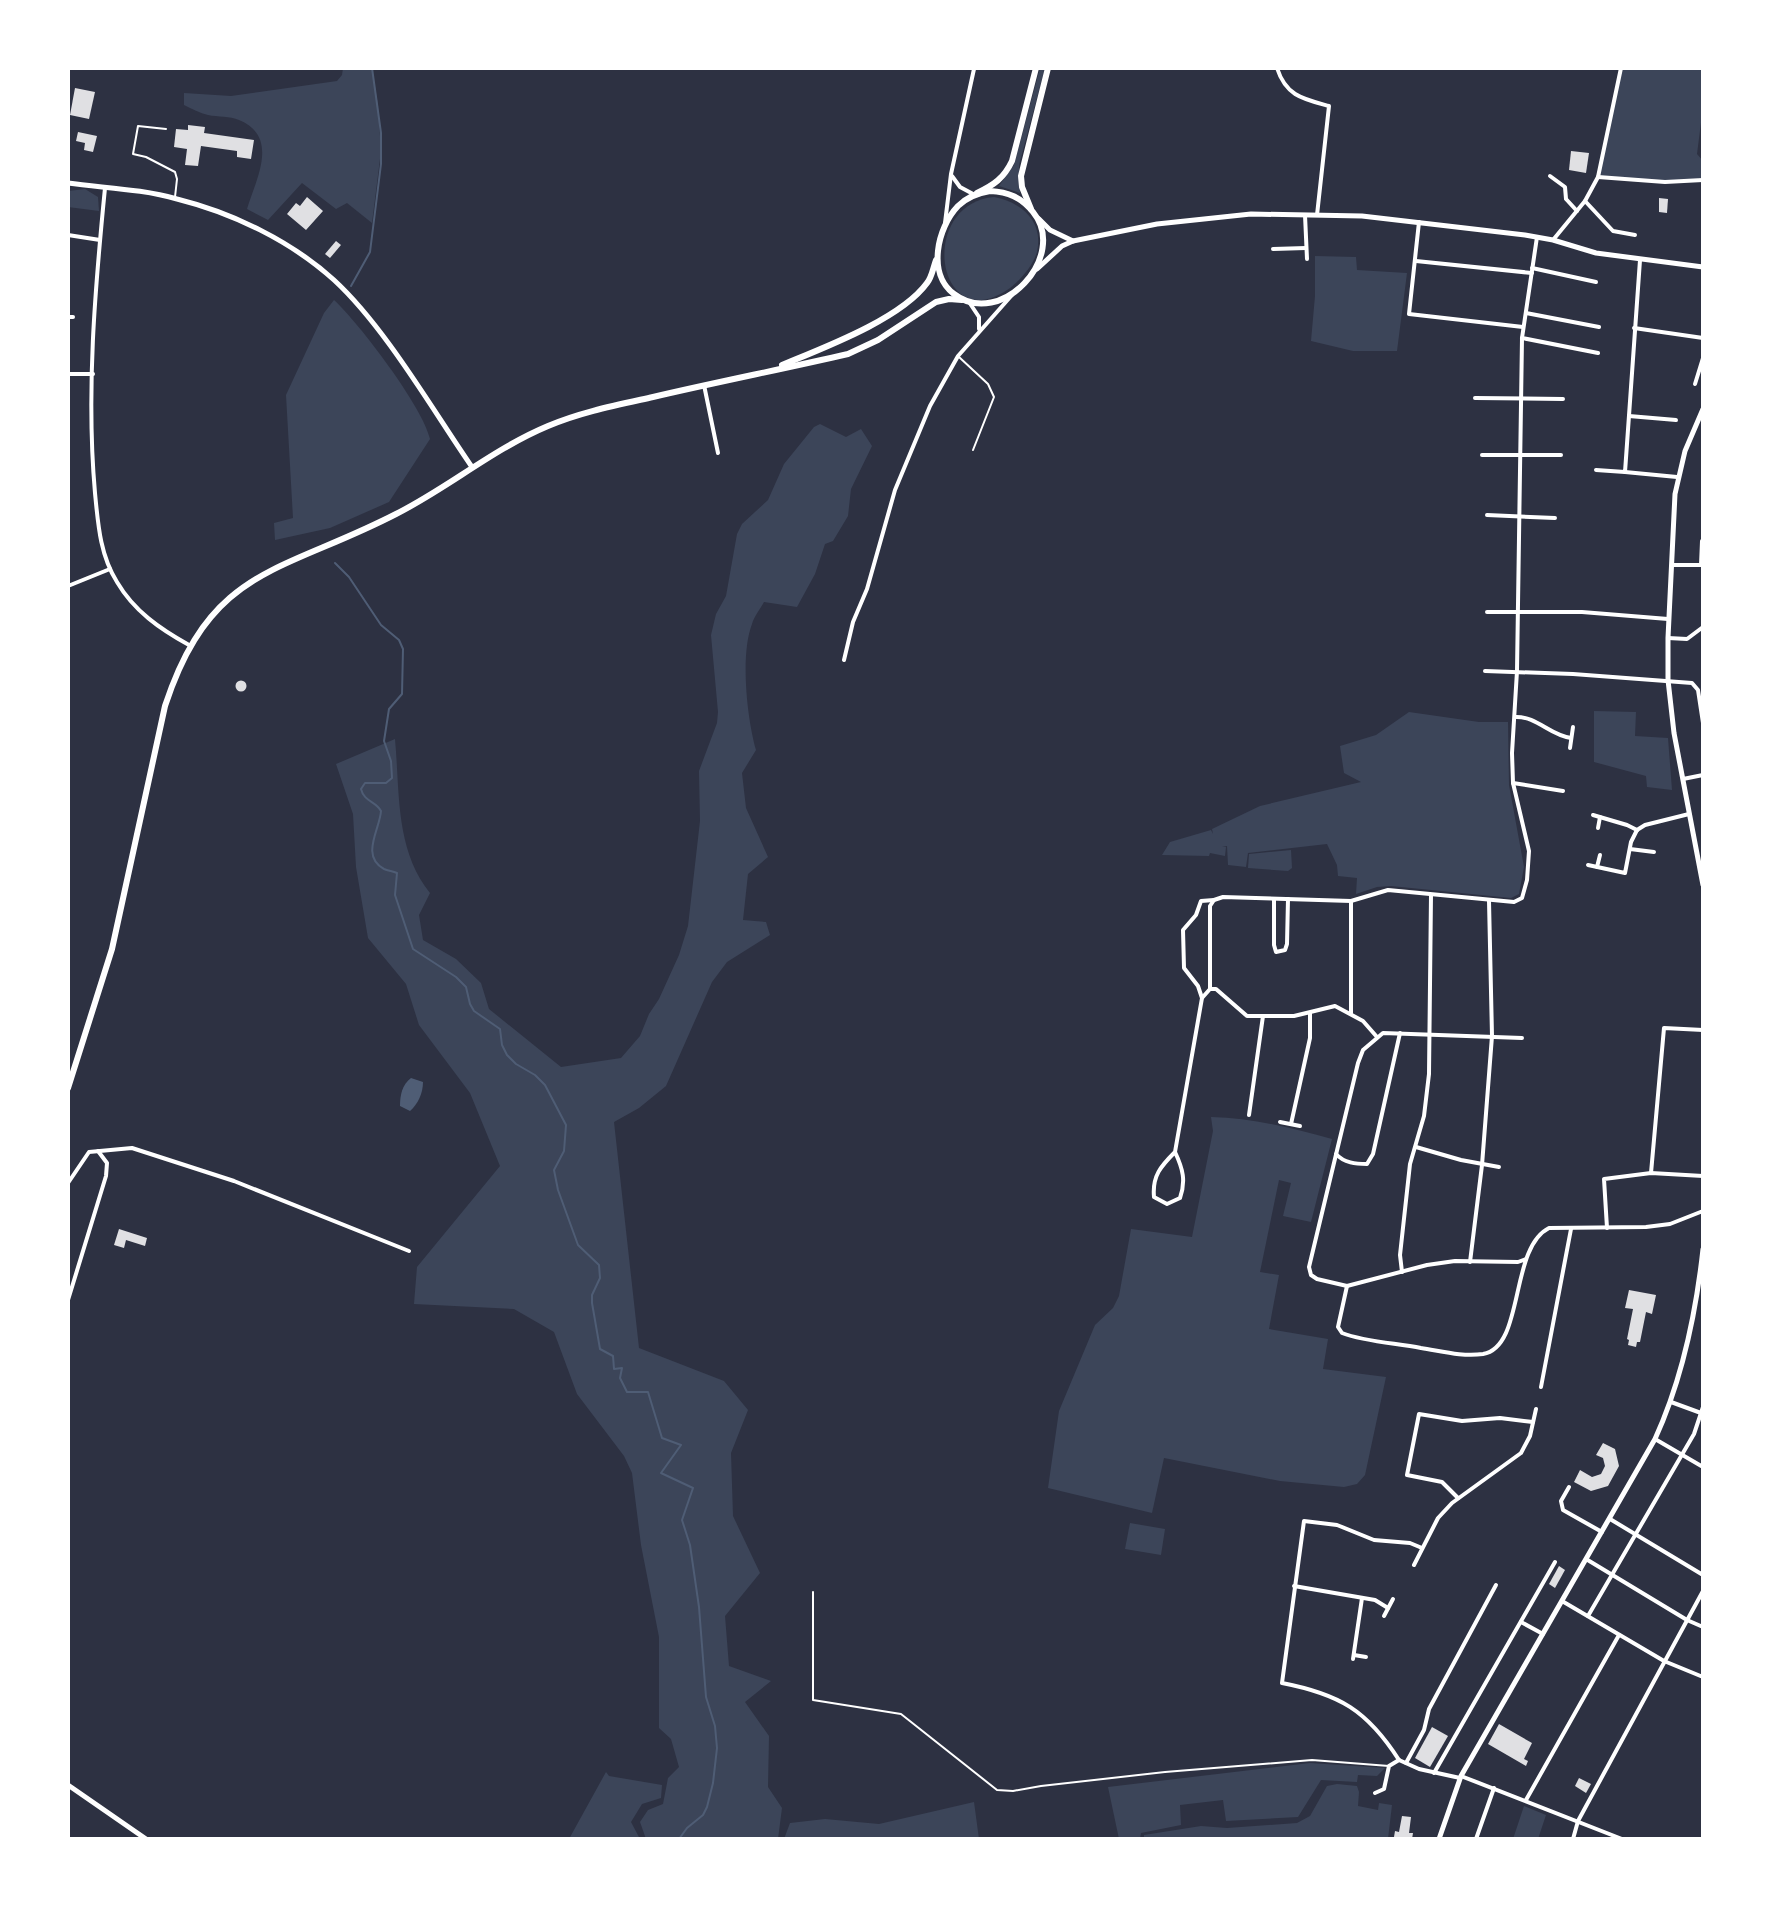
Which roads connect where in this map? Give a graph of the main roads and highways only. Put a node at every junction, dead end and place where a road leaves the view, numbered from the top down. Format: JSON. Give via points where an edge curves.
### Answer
{"nodes":[{"id":1,"x":1036,"y":68,"type":"edge"},
{"id":2,"x":1048,"y":68,"type":"edge"},
{"id":3,"x":68,"y":183,"type":"edge"},
{"id":4,"x":976,"y":194,"type":"junction"},
{"id":5,"x":1031,"y":209,"type":"junction"},
{"id":6,"x":1039,"y":219,"type":"junction"},
{"id":7,"x":1073,"y":241,"type":"junction"},
{"id":8,"x":937,"y":257,"type":"junction"},
{"id":9,"x":1703,"y":267,"type":"edge"},
{"id":10,"x":1035,"y":271,"type":"junction"},
{"id":11,"x":965,"y":301,"type":"junction"},
{"id":12,"x":766,"y":372,"type":"junction"},
{"id":13,"x":1703,"y":409,"type":"edge"},
{"id":14,"x":472,"y":467,"type":"junction"},
{"id":15,"x":1700,"y":855,"type":"edge"},
{"id":16,"x":1703,"y":885,"type":"edge"},
{"id":17,"x":68,"y":1088,"type":"edge"},
{"id":18,"x":1703,"y":1249,"type":"edge"},
{"id":19,"x":68,"y":1785,"type":"edge"},
{"id":20,"x":146,"y":1839,"type":"edge"},
{"id":21,"x":1439,"y":1839,"type":"edge"}],
"edges":[{"from":1,"to":4,"type":"main road","via":[[1007,172]]},
{"from":2,"to":5,"type":"main road","via":[[1021,176]]},
{"from":3,"to":14,"type":"main road","via":[[209,208],[308,259],[389,345]]},
{"from":4,"to":5,"type":"main road","via":[[1002,192]]},
{"from":4,"to":8,"type":"main road","via":[[956,208]]},
{"from":5,"to":6,"type":"main road"},
{"from":6,"to":7,"type":"main road"},
{"from":6,"to":10,"type":"main road","via":[[1044,239]]},
{"from":7,"to":9,"type":"main road","via":[[1157,224],[1251,214],[1317,215],[1537,237],[1596,253]]},
{"from":7,"to":10,"type":"main road"},
{"from":8,"to":11,"type":"main road","via":[[943,282]]},
{"from":8,"to":12,"type":"main road","via":[[925,287],[894,311],[851,336]]},
{"from":10,"to":11,"type":"main road","via":[[1001,301]]},
{"from":11,"to":12,"type":"main road","via":[[936,302],[848,354]]},
{"from":12,"to":14,"type":"main road","via":[[576,416]]},
{"from":13,"to":15,"type":"main road","via":[[1677,477],[1668,619],[1674,733]]},
{"from":14,"to":17,"type":"main road","via":[[397,514],[255,578],[218,609],[189,645],[165,706],[112,949]]},
{"from":15,"to":16,"type":"main road"},
{"from":18,"to":21,"type":"main road","via":[[1671,1402],[1655,1439],[1460,1777]]},
{"from":19,"to":20,"type":"main road"}]}
